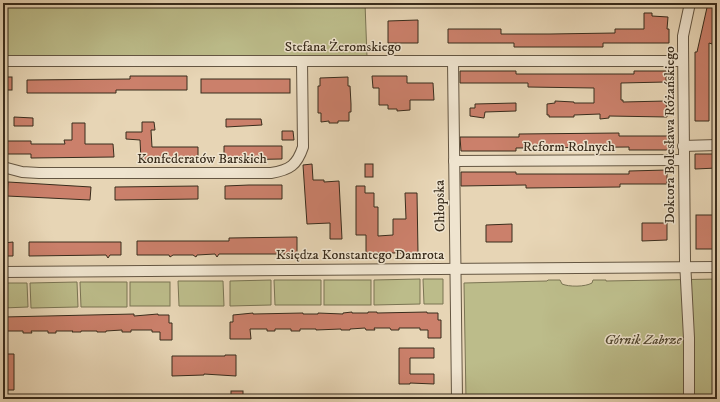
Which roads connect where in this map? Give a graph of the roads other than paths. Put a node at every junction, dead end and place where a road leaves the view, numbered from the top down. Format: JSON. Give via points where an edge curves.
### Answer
{"nodes":[{"id":1,"x":690,"y":3,"type":"edge"},
{"id":2,"x":3,"y":61,"type":"edge"},
{"id":3,"x":302,"y":61,"type":"junction"},
{"id":4,"x":453,"y":61,"type":"junction"},
{"id":5,"x":683,"y":61,"type":"junction"},
{"id":6,"x":683,"y":146,"type":"junction"},
{"id":7,"x":717,"y":146,"type":"edge"},
{"id":8,"x":684,"y":160,"type":"junction"},
{"id":9,"x":454,"y":162,"type":"junction"},
{"id":10,"x":3,"y":167,"type":"edge"},
{"id":11,"x":685,"y":267,"type":"junction"},
{"id":12,"x":717,"y":267,"type":"edge"},
{"id":13,"x":456,"y":268,"type":"junction"},
{"id":14,"x":3,"y":272,"type":"edge"},
{"id":15,"x":457,"y":399,"type":"edge"},
{"id":16,"x":689,"y":399,"type":"edge"}],
"edges":[{"from":1,"to":5,"type":"street","name":"Doktora Bolesława Różańskiego","via":[[683,36]]},
{"from":2,"to":3,"type":"street","name":"Stefana Żeromskiego"},
{"from":3,"to":4,"type":"street","name":"Stefana Żeromskiego"},
{"from":3,"to":10,"type":"street","name":"Konfederatów Barskich","via":[[303,147],[300,157],[284,171],[39,173]]},
{"from":4,"to":5,"type":"street","name":"Stefana Żeromskiego"},
{"from":4,"to":9,"type":"street","name":"Chłopska"},
{"from":5,"to":6,"type":"street","name":"Doktora Bolesława Różańskiego"},
{"from":6,"to":7,"type":"street"},
{"from":6,"to":8,"type":"street","name":"Doktora Bolesława Różańskiego"},
{"from":8,"to":9,"type":"street","name":"Reform Rolnych"},
{"from":8,"to":11,"type":"street","name":"Doktora Bolesława Różańskiego"},
{"from":9,"to":13,"type":"street","name":"Chłopska"},
{"from":11,"to":12,"type":"street","name":"Księdza Konstantego Damrota"},
{"from":11,"to":13,"type":"street","name":"Księdza Konstantego Damrota"},
{"from":11,"to":16,"type":"street","name":"Doktora Bolesława Różańskiego"},
{"from":13,"to":14,"type":"street","name":"Księdza Konstantego Damrota"},
{"from":13,"to":15,"type":"street","name":"Chłopska"}]}
